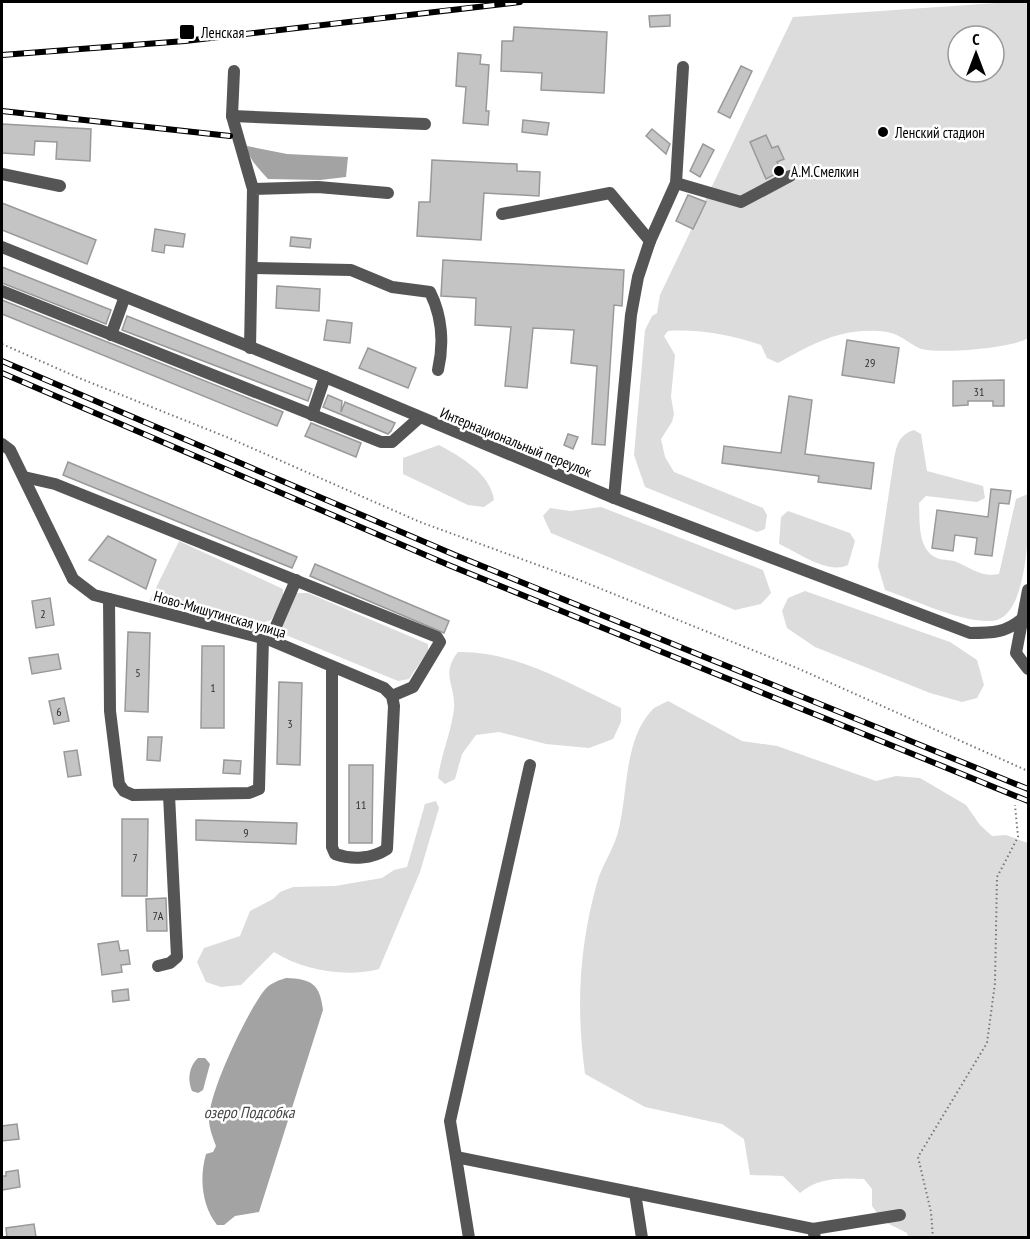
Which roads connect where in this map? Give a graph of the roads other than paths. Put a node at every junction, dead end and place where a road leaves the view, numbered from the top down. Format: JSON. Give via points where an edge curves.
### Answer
{"nodes":[{"id":1,"x":683,"y":67,"type":"dead end"},
{"id":2,"x":234,"y":71,"type":"dead end"},
{"id":3,"x":232,"y":116,"type":"junction"},
{"id":4,"x":425,"y":124,"type":"dead end"},
{"id":5,"x":2,"y":174,"type":"edge"},
{"id":6,"x":790,"y":176,"type":"dead end"},
{"id":7,"x":676,"y":183,"type":"junction"},
{"id":8,"x":60,"y":186,"type":"dead end"},
{"id":9,"x":253,"y":189,"type":"junction"},
{"id":10,"x":388,"y":193,"type":"dead end"},
{"id":11,"x":502,"y":214,"type":"dead end"},
{"id":12,"x":650,"y":241,"type":"junction"},
{"id":13,"x":2,"y":248,"type":"edge"},
{"id":14,"x":252,"y":268,"type":"junction"},
{"id":15,"x":2,"y":291,"type":"edge"},
{"id":16,"x":124,"y":299,"type":"junction"},
{"id":17,"x":111,"y":335,"type":"junction"},
{"id":18,"x":250,"y":348,"type":"junction"},
{"id":19,"x":438,"y":370,"type":"dead end"},
{"id":20,"x":325,"y":377,"type":"junction"},
{"id":21,"x":312,"y":415,"type":"junction"},
{"id":22,"x":419,"y":418,"type":"junction"},
{"id":23,"x":2,"y":444,"type":"edge"},
{"id":24,"x":24,"y":477,"type":"junction"},
{"id":25,"x":614,"y":498,"type":"junction"},
{"id":26,"x":296,"y":580,"type":"junction"},
{"id":27,"x":1029,"y":590,"type":"edge"},
{"id":28,"x":109,"y":599,"type":"junction"},
{"id":29,"x":1023,"y":618,"type":"junction"},
{"id":30,"x":266,"y":639,"type":"junction"},
{"id":31,"x":332,"y":666,"type":"junction"},
{"id":32,"x":1029,"y":669,"type":"edge"},
{"id":33,"x":392,"y":696,"type":"junction"},
{"id":34,"x":530,"y":765,"type":"dead end"},
{"id":35,"x":169,"y":795,"type":"junction"},
{"id":36,"x":158,"y":966,"type":"dead end"},
{"id":37,"x":456,"y":1157,"type":"junction"},
{"id":38,"x":635,"y":1193,"type":"junction"},
{"id":39,"x":900,"y":1215,"type":"dead end"},
{"id":40,"x":814,"y":1233,"type":"edge"},
{"id":41,"x":469,"y":1238,"type":"edge"},
{"id":42,"x":642,"y":1238,"type":"edge"}],
"edges":[{"from":1,"to":7,"type":"street"},
{"from":2,"to":3,"type":"street"},
{"from":3,"to":4,"type":"street"},
{"from":3,"to":9,"type":"street"},
{"from":5,"to":8,"type":"street"},
{"from":6,"to":7,"type":"street","via":[[741,202]]},
{"from":7,"to":12,"type":"street"},
{"from":9,"to":10,"type":"street"},
{"from":9,"to":14,"type":"street"},
{"from":11,"to":12,"type":"street","via":[[610,193]]},
{"from":12,"to":25,"type":"street","via":[[631,315]]},
{"from":13,"to":16,"type":"street","name":"Интернациональный переулок"},
{"from":14,"to":18,"type":"street"},
{"from":14,"to":19,"type":"street","via":[[351,270],[392,287],[430,292],[436,305],[443,350]]},
{"from":15,"to":17,"type":"street"},
{"from":16,"to":17,"type":"street"},
{"from":16,"to":18,"type":"street","name":"Интернациональный переулок"},
{"from":17,"to":21,"type":"street"},
{"from":18,"to":20,"type":"street","name":"Интернациональный переулок"},
{"from":20,"to":21,"type":"street"},
{"from":20,"to":22,"type":"street","name":"Интернациональный переулок"},
{"from":21,"to":22,"type":"street","via":[[381,442],[392,442]]},
{"from":22,"to":25,"type":"street","name":"Интернациональный переулок"},
{"from":23,"to":24,"type":"street","name":"Ново-Мишутинская улица","via":[[10,450]]},
{"from":24,"to":26,"type":"street","via":[[55,484]]},
{"from":24,"to":28,"type":"street","name":"Ново-Мишутинская улица","via":[[73,579],[81,588]]},
{"from":25,"to":29,"type":"street","name":"Интернациональный переулок","via":[[970,633],[998,633]]},
{"from":26,"to":30,"type":"street"},
{"from":26,"to":33,"type":"street","via":[[437,637],[440,642],[413,687]]},
{"from":27,"to":29,"type":"street"},
{"from":28,"to":30,"type":"street","name":"Ново-Мишутинская улица"},
{"from":28,"to":35,"type":"street","via":[[110,711],[119,784],[133,795]]},
{"from":29,"to":32,"type":"street","via":[[1016,653]]},
{"from":30,"to":31,"type":"street","name":"Ново-Мишутинская улица"},
{"from":30,"to":35,"type":"street","via":[[260,789],[249,793]]},
{"from":31,"to":33,"type":"street","name":"Ново-Мишутинская улица","via":[[384,688]]},
{"from":31,"to":33,"type":"street","via":[[335,854],[376,856],[387,849]]},
{"from":34,"to":37,"type":"street","via":[[450,1121]]},
{"from":35,"to":36,"type":"street","via":[[177,957]]},
{"from":37,"to":38,"type":"street"},
{"from":37,"to":41,"type":"street"},
{"from":38,"to":40,"type":"street"},
{"from":38,"to":42,"type":"street"},
{"from":39,"to":40,"type":"street"}]}
